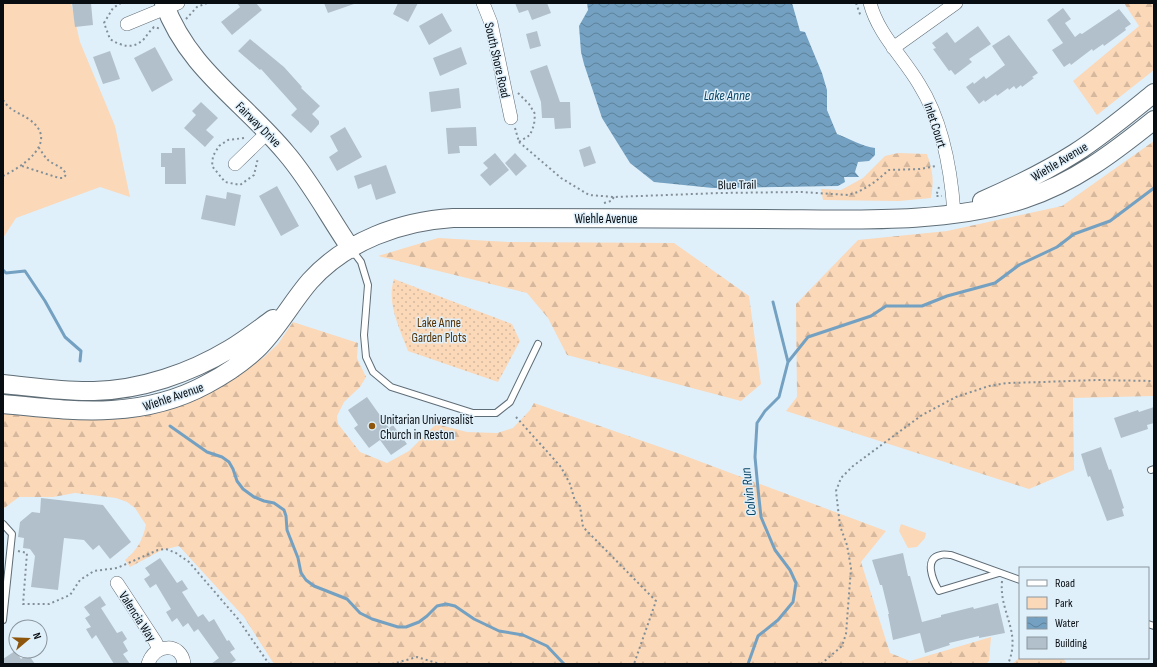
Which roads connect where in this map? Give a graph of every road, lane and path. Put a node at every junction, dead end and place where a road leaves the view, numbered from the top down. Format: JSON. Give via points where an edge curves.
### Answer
{"nodes":[{"id":1,"x":121,"y":3,"type":"edge"},
{"id":2,"x":206,"y":3,"type":"edge"},
{"id":3,"x":483,"y":3,"type":"edge"},
{"id":4,"x":856,"y":3,"type":"edge"},
{"id":5,"x":870,"y":3,"type":"edge"},
{"id":6,"x":956,"y":3,"type":"edge"},
{"id":7,"x":169,"y":5,"type":"edge"},
{"id":8,"x":862,"y":17,"type":"dead end"},
{"id":9,"x":127,"y":24,"type":"dead end"},
{"id":10,"x":189,"y":25,"type":"dead end"},
{"id":11,"x":162,"y":29,"type":"dead end"},
{"id":12,"x":893,"y":48,"type":"junction"},
{"id":13,"x":518,"y":93,"type":"dead end"},
{"id":14,"x":1154,"y":94,"type":"edge"},
{"id":15,"x":3,"y":100,"type":"edge"},
{"id":16,"x":511,"y":118,"type":"dead end"},
{"id":17,"x":1154,"y":120,"type":"edge"},
{"id":18,"x":268,"y":132,"type":"junction"},
{"id":19,"x":245,"y":137,"type":"dead end"},
{"id":20,"x":39,"y":148,"type":"junction"},
{"id":21,"x":935,"y":159,"type":"dead end"},
{"id":22,"x":235,"y":164,"type":"dead end"},
{"id":23,"x":22,"y":166,"type":"junction"},
{"id":24,"x":212,"y":166,"type":"dead end"},
{"id":25,"x":3,"y":176,"type":"edge"},
{"id":26,"x":954,"y":213,"type":"junction"},
{"id":27,"x":351,"y":249,"type":"junction"},
{"id":28,"x":288,"y":308,"type":"junction"},
{"id":29,"x":538,"y":344,"type":"dead end"},
{"id":30,"x":1154,"y":381,"type":"edge"},
{"id":31,"x":3,"y":384,"type":"edge"},
{"id":32,"x":3,"y":404,"type":"edge"},
{"id":33,"x":516,"y":417,"type":"dead end"},
{"id":34,"x":3,"y":524,"type":"edge"},
{"id":35,"x":18,"y":545,"type":"dead end"},
{"id":36,"x":1001,"y":573,"type":"junction"},
{"id":37,"x":1019,"y":580,"type":"edge"},
{"id":38,"x":117,"y":583,"type":"dead end"},
{"id":39,"x":3,"y":620,"type":"edge"},
{"id":40,"x":159,"y":650,"type":"junction"},
{"id":41,"x":148,"y":664,"type":"edge"},
{"id":42,"x":184,"y":664,"type":"edge"},
{"id":43,"x":269,"y":664,"type":"edge"},
{"id":44,"x":392,"y":664,"type":"edge"},
{"id":45,"x":440,"y":664,"type":"edge"},
{"id":46,"x":634,"y":664,"type":"edge"},
{"id":47,"x":821,"y":664,"type":"edge"},
{"id":48,"x":1008,"y":664,"type":"edge"}],
"edges":[{"from":1,"to":11,"type":"path","via":[[113,8],[104,23],[110,40],[121,46],[133,46],[143,41],[154,27]]},
{"from":2,"to":10,"type":"path","via":[[197,7],[186,20]]},
{"from":3,"to":16,"type":"street","name":"South Shore Road","via":[[491,23]]},
{"from":4,"to":8,"type":"path"},
{"from":5,"to":12,"type":"street","name":"Inlet Court","via":[[876,20]]},
{"from":6,"to":12,"type":"street"},
{"from":7,"to":9,"type":"street"},
{"from":7,"to":18,"type":"main road","name":"Fairway Drive","via":[[179,36],[193,57]]},
{"from":12,"to":26,"type":"street","name":"Inlet Court","via":[[919,83],[937,119]]},
{"from":13,"to":21,"type":"path","name":"Blue Trail","via":[[530,104],[535,114],[530,134],[519,142],[561,178],[589,195],[628,197],[794,192],[848,194],[858,192],[889,170],[936,166]]},
{"from":14,"to":26,"type":"main road","name":"Wiehle Avenue","via":[[1069,157],[1028,180]]},
{"from":15,"to":20,"type":"path","via":[[15,112],[31,120],[39,130]]},
{"from":17,"to":26,"type":"main road","name":"Wiehle Avenue","via":[[1098,164],[1076,177],[1009,203]]},
{"from":18,"to":22,"type":"street"},
{"from":18,"to":27,"type":"main road","name":"Fairway Drive","via":[[301,172]]},
{"from":19,"to":24,"type":"path","via":[[228,140],[219,146],[213,156]]},
{"from":20,"to":23,"type":"path"},
{"from":20,"to":23,"type":"path","via":[[53,165],[65,171],[66,175],[59,178]]},
{"from":23,"to":25,"type":"path"},
{"from":26,"to":27,"type":"main road","name":"Wiehle Avenue","via":[[840,219],[430,219],[392,230]]},
{"from":27,"to":28,"type":"main road","name":"Wiehle Avenue","via":[[323,268]]},
{"from":27,"to":29,"type":"lane","via":[[361,262],[368,285],[364,335],[366,357],[373,372],[391,387],[473,414],[496,412],[510,402]]},
{"from":28,"to":31,"type":"main road","name":"Wiehle Avenue","via":[[209,361],[147,383],[94,391]]},
{"from":28,"to":32,"type":"main road","name":"Wiehle Avenue","via":[[256,350],[234,367],[206,385],[170,399],[132,409],[100,411]]},
{"from":30,"to":47,"type":"path","via":[[1097,380],[989,386],[956,397],[922,415],[853,466],[842,478],[836,491],[840,526],[851,568],[846,634],[842,646]]},
{"from":33,"to":46,"type":"path","via":[[561,467],[575,501],[580,506],[583,527],[656,601]]},
{"from":34,"to":39,"type":"lane","via":[[12,534]]},
{"from":35,"to":43,"type":"path","via":[[18,551],[27,553],[23,604],[49,604],[70,595],[80,580],[94,571],[117,568],[158,550],[166,549],[176,553],[189,562],[238,620]]},
{"from":36,"to":36,"type":"lane","via":[[951,555],[940,555],[930,566],[934,584],[939,591]]},
{"from":36,"to":37,"type":"lane"},
{"from":36,"to":48,"type":"path","via":[[1001,592],[1014,644]]},
{"from":38,"to":40,"type":"street","name":"Valencia Way"},
{"from":40,"to":41,"type":"street","name":"Valencia Way","via":[[150,656]]},
{"from":40,"to":42,"type":"street","name":"Valencia Way","via":[[168,648],[178,652],[184,659]]},
{"from":44,"to":45,"type":"path","via":[[417,657]]}]}
